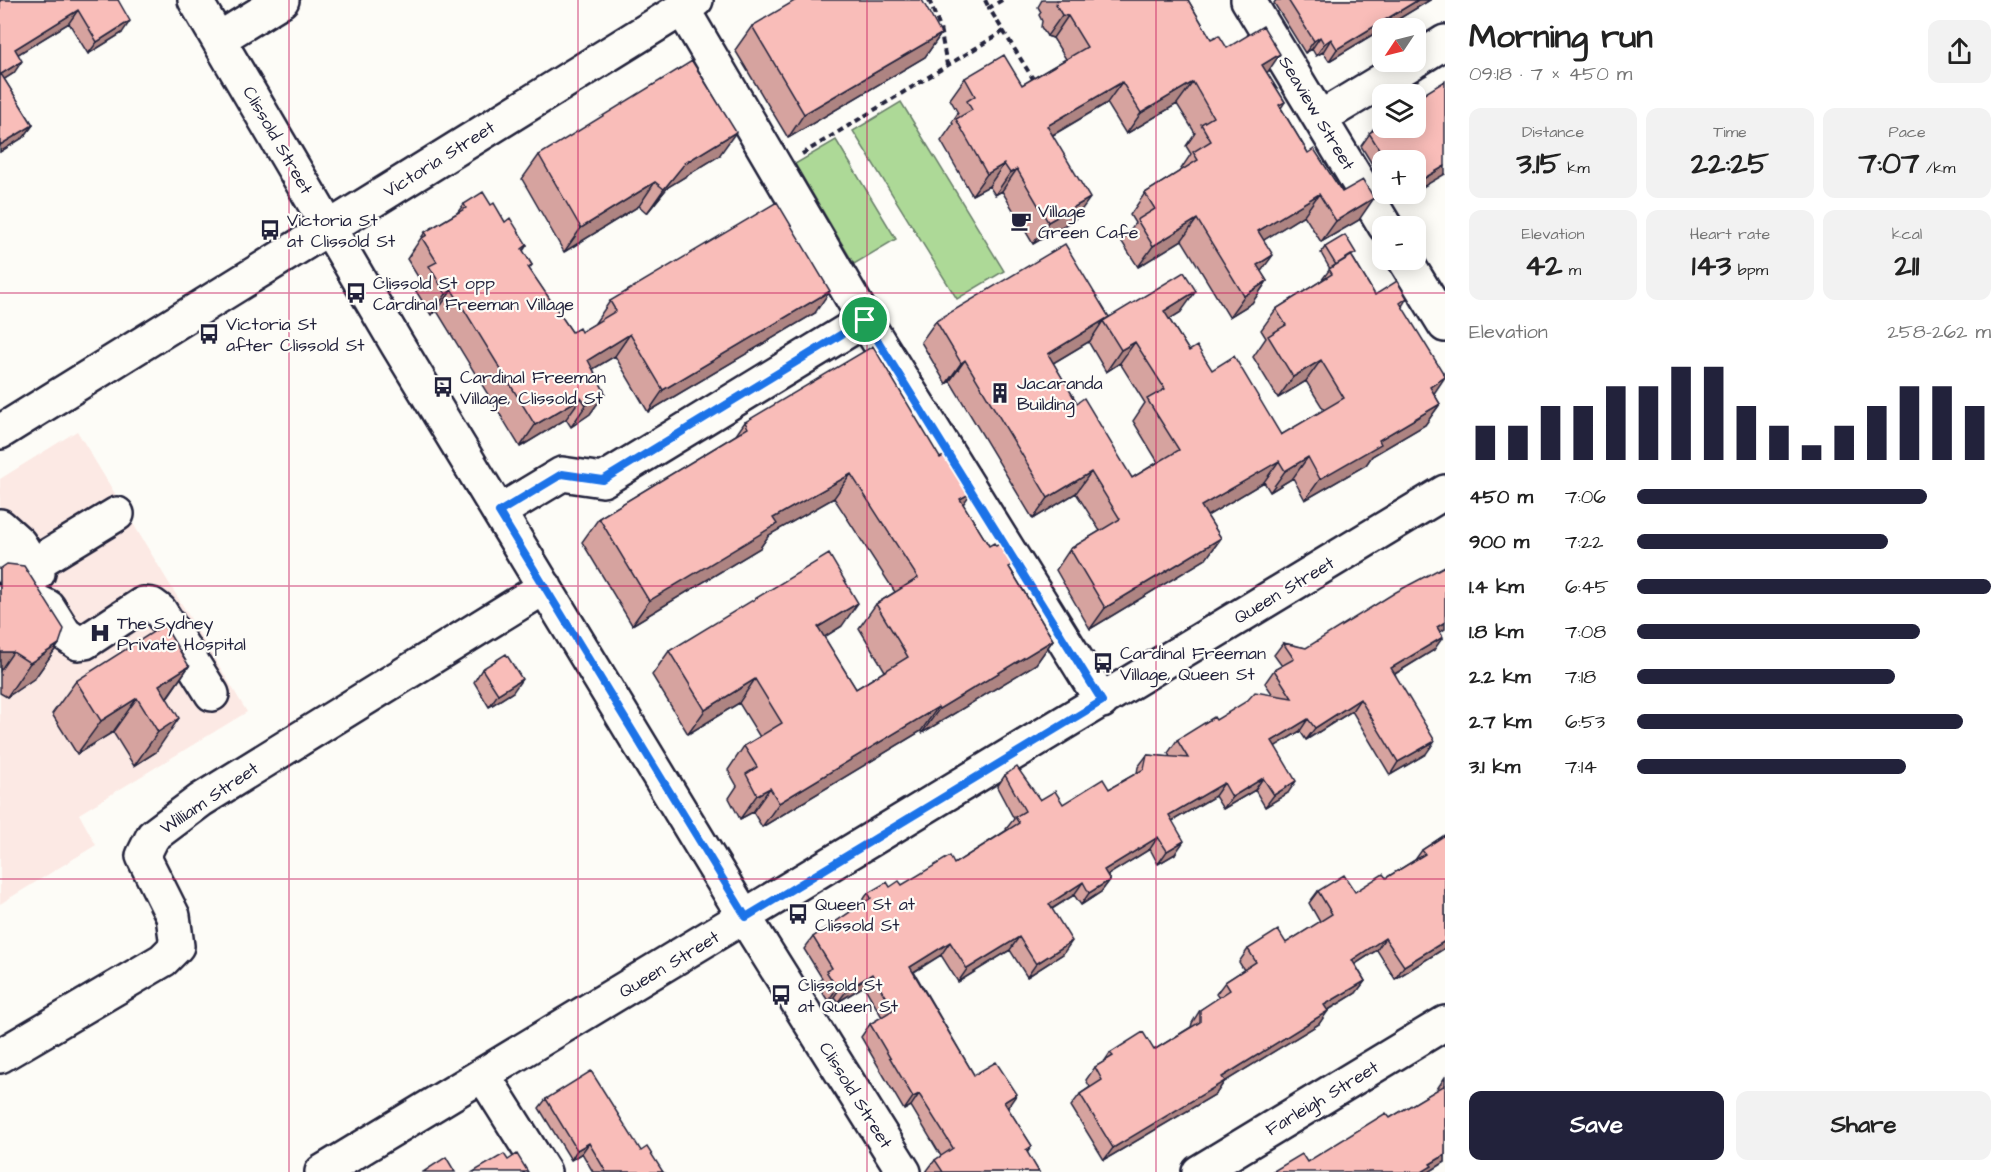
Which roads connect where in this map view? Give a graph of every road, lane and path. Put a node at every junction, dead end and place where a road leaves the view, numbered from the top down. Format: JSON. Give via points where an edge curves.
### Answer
{"nodes":[{"id":1,"x":195,"y":0,"type":"edge"},
{"id":2,"x":282,"y":0,"type":"edge"},
{"id":3,"x":929,"y":0,"type":"edge"},
{"id":4,"x":985,"y":0,"type":"edge"},
{"id":5,"x":1002,"y":0,"type":"edge"},
{"id":6,"x":1248,"y":0,"type":"edge"},
{"id":7,"x":689,"y":4,"type":"edge"},
{"id":8,"x":989,"y":8,"type":"junction"},
{"id":9,"x":1004,"y":31,"type":"junction"},
{"id":10,"x":219,"y":39,"type":"junction"},
{"id":11,"x":1445,"y":42,"type":"edge"},
{"id":12,"x":1426,"y":54,"type":"edge"},
{"id":13,"x":947,"y":66,"type":"junction"},
{"id":14,"x":1396,"y":72,"type":"edge"},
{"id":15,"x":1038,"y":88,"type":"edge"},
{"id":16,"x":1320,"y":118,"type":"junction"},
{"id":17,"x":798,"y":157,"type":"dead end"},
{"id":18,"x":1379,"y":216,"type":"edge"},
{"id":19,"x":328,"y":227,"type":"junction"},
{"id":20,"x":1411,"y":270,"type":"edge"},
{"id":21,"x":865,"y":320,"type":"junction"},
{"id":22,"x":1445,"y":325,"type":"edge"},
{"id":23,"x":0,"y":432,"type":"edge"},
{"id":24,"x":1445,"y":492,"type":"edge"},
{"id":25,"x":499,"y":512,"type":"junction"},
{"id":26,"x":117,"y":514,"type":"dead end"},
{"id":27,"x":0,"y":526,"type":"edge"},
{"id":28,"x":16,"y":566,"type":"edge"},
{"id":29,"x":545,"y":587,"type":"junction"},
{"id":30,"x":212,"y":694,"type":"dead end"},
{"id":31,"x":1102,"y":701,"type":"junction"},
{"id":32,"x":746,"y":917,"type":"junction"},
{"id":33,"x":1445,"y":1023,"type":"edge"},
{"id":34,"x":0,"y":1056,"type":"edge"},
{"id":35,"x":483,"y":1075,"type":"junction"},
{"id":36,"x":322,"y":1172,"type":"edge"},
{"id":37,"x":544,"y":1172,"type":"edge"},
{"id":38,"x":904,"y":1172,"type":"edge"},
{"id":39,"x":1199,"y":1172,"type":"edge"}],
"edges":[{"from":1,"to":10,"type":"street","name":"Clissold Street"},
{"from":2,"to":10,"type":"street"},
{"from":3,"to":13,"type":"path","via":[[940,28]]},
{"from":4,"to":8,"type":"path"},
{"from":5,"to":8,"type":"path"},
{"from":6,"to":16,"type":"street","name":"Seaview Street"},
{"from":7,"to":19,"type":"street","name":"Victoria Street"},
{"from":7,"to":21,"type":"street"},
{"from":8,"to":9,"type":"path"},
{"from":9,"to":13,"type":"path"},
{"from":9,"to":15,"type":"path"},
{"from":10,"to":19,"type":"street","name":"Clissold Street"},
{"from":11,"to":12,"type":"street"},
{"from":13,"to":17,"type":"path"},
{"from":14,"to":16,"type":"street"},
{"from":16,"to":18,"type":"street","name":"Seaview Street"},
{"from":19,"to":23,"type":"street","name":"Victoria Street"},
{"from":19,"to":25,"type":"street","name":"Clissold Street"},
{"from":20,"to":22,"type":"street"},
{"from":21,"to":25,"type":"street","via":[[603,480],[562,474]]},
{"from":21,"to":31,"type":"street"},
{"from":24,"to":31,"type":"street","name":"Queen Street"},
{"from":25,"to":29,"type":"street","name":"Clissold Street"},
{"from":26,"to":28,"type":"street"},
{"from":27,"to":28,"type":"street","via":[[18,543]]},
{"from":28,"to":30,"type":"street","via":[[43,581],[48,607],[65,634],[78,643],[144,604],[152,605],[160,611]]},
{"from":29,"to":32,"type":"street","name":"Clissold Street"},
{"from":29,"to":34,"type":"street","name":"William Street","via":[[201,800],[153,836],[143,856],[173,916],[177,946],[163,960]]},
{"from":31,"to":32,"type":"street","name":"Queen Street"},
{"from":32,"to":35,"type":"street","name":"Queen Street"},
{"from":32,"to":38,"type":"street","name":"Clissold Street"},
{"from":33,"to":39,"type":"street","name":"Farleigh Street"},
{"from":35,"to":36,"type":"street","name":"Queen Street"},
{"from":35,"to":37,"type":"street"}]}
